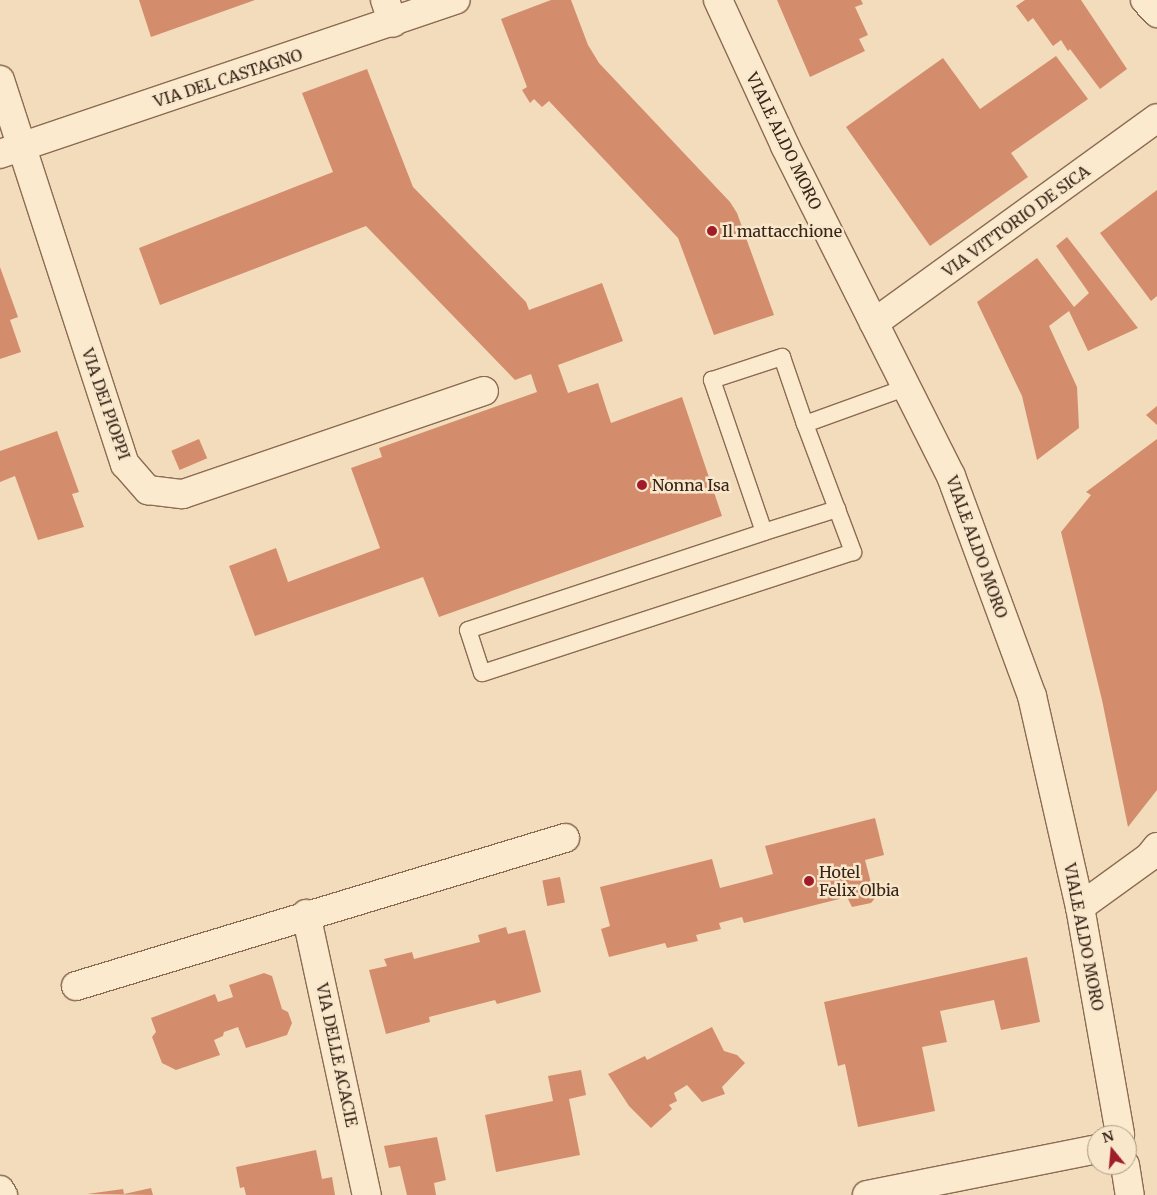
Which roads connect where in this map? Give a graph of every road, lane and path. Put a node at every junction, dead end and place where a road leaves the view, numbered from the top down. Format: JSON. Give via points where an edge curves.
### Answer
{"nodes":[{"id":1,"x":456,"y":0,"type":"edge"},
{"id":2,"x":718,"y":0,"type":"edge"},
{"id":3,"x":1145,"y":0,"type":"edge"},
{"id":4,"x":389,"y":12,"type":"edge"},
{"id":5,"x":1157,"y":13,"type":"edge"},
{"id":6,"x":0,"y":80,"type":"edge"},
{"id":7,"x":1157,"y":118,"type":"edge"},
{"id":8,"x":10,"y":151,"type":"edge"},
{"id":9,"x":874,"y":323,"type":"junction"},
{"id":10,"x":907,"y":387,"type":"junction"},
{"id":11,"x":484,"y":391,"type":"dead end"},
{"id":12,"x":805,"y":424,"type":"junction"},
{"id":13,"x":837,"y":509,"type":"junction"},
{"id":14,"x":764,"y":532,"type":"junction"},
{"id":15,"x":566,"y":838,"type":"dead end"},
{"id":16,"x":1157,"y":846,"type":"edge"},
{"id":17,"x":1080,"y":907,"type":"junction"},
{"id":18,"x":306,"y":914,"type":"junction"},
{"id":19,"x":76,"y":986,"type":"dead end"},
{"id":20,"x":1118,"y":1125,"type":"edge"},
{"id":21,"x":1087,"y":1151,"type":"edge"},
{"id":22,"x":1127,"y":1175,"type":"edge"},
{"id":23,"x":0,"y":1190,"type":"edge"},
{"id":24,"x":3,"y":1195,"type":"edge"},
{"id":25,"x":367,"y":1195,"type":"edge"},
{"id":26,"x":867,"y":1195,"type":"edge"},
{"id":27,"x":1130,"y":1195,"type":"edge"}],
"edges":[{"from":1,"to":4,"type":"street","name":"VIA DEL CASTAGNO"},
{"from":2,"to":9,"type":"street","name":"VIALE ALDO MORO","via":[[785,146]]},
{"from":3,"to":5,"type":"street"},
{"from":4,"to":8,"type":"street","name":"VIA DEL CASTAGNO"},
{"from":6,"to":8,"type":"street","name":"VIA DEI PIOPPI"},
{"from":7,"to":9,"type":"street","name":"VIA VITTORIO DE SICA"},
{"from":8,"to":11,"type":"street","name":"VIA DEI PIOPPI","via":[[125,464],[148,490],[183,494]]},
{"from":9,"to":10,"type":"street","name":"VIALE ALDO MORO"},
{"from":10,"to":12,"type":"lane"},
{"from":10,"to":17,"type":"street","name":"VIALE ALDO MORO","via":[[951,476],[1032,696]]},
{"from":12,"to":13,"type":"lane"},
{"from":12,"to":14,"type":"lane","via":[[782,357],[712,380]]},
{"from":13,"to":14,"type":"lane"},
{"from":13,"to":14,"type":"lane","via":[[853,552],[482,673],[468,630]]},
{"from":15,"to":18,"type":"street"},
{"from":16,"to":17,"type":"street","via":[[1149,857]]},
{"from":17,"to":20,"type":"street","name":"VIALE ALDO MORO"},
{"from":18,"to":19,"type":"street"},
{"from":18,"to":25,"type":"street","name":"VIA DELLE ACACIE"},
{"from":21,"to":26,"type":"street"},
{"from":22,"to":27,"type":"street"},
{"from":23,"to":24,"type":"street"}]}
